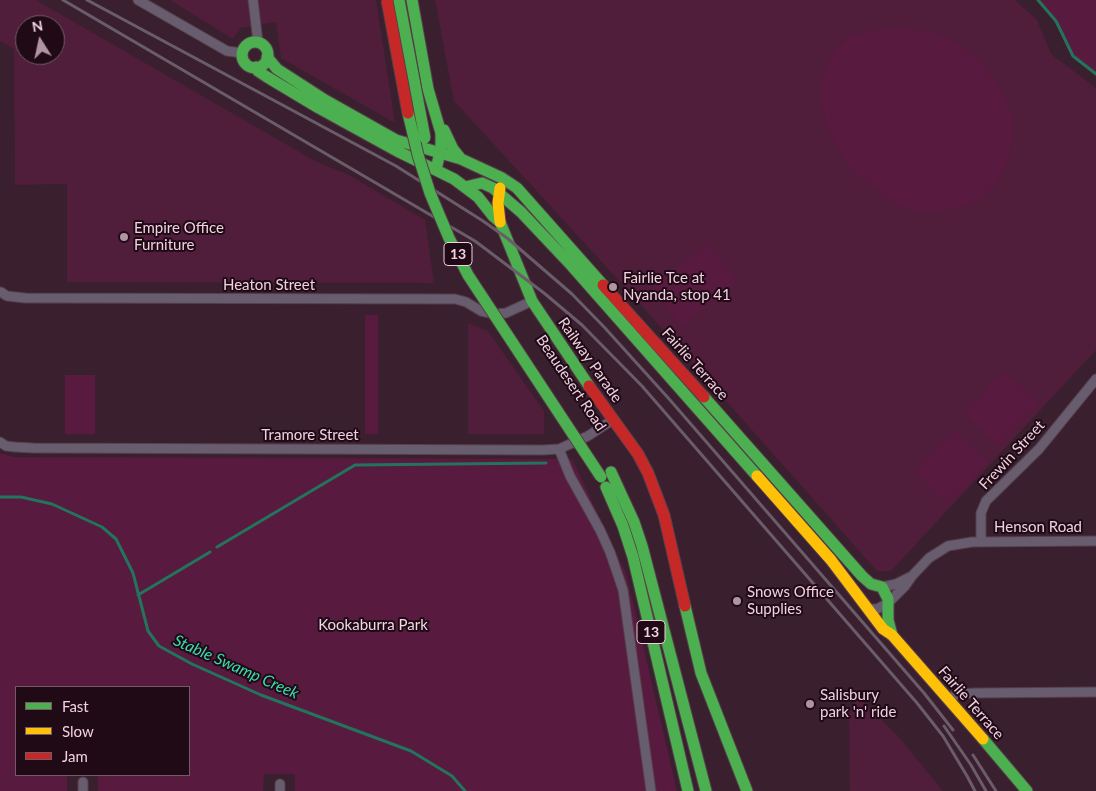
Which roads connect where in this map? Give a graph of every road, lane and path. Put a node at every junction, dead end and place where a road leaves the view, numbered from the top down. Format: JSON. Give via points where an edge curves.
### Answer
{"nodes":[{"id":1,"x":138,"y":0,"type":"edge"},
{"id":2,"x":253,"y":0,"type":"edge"},
{"id":3,"x":387,"y":0,"type":"edge"},
{"id":4,"x":399,"y":0,"type":"edge"},
{"id":5,"x":412,"y":0,"type":"edge"},
{"id":6,"x":419,"y":39,"type":"junction"},
{"id":7,"x":258,"y":42,"type":"junction"},
{"id":8,"x":242,"y":53,"type":"junction"},
{"id":9,"x":268,"y":56,"type":"junction"},
{"id":10,"x":256,"y":67,"type":"junction"},
{"id":11,"x":439,"y":122,"type":"junction"},
{"id":12,"x":436,"y":152,"type":"junction"},
{"id":13,"x":461,"y":159,"type":"junction"},
{"id":14,"x":436,"y":170,"type":"junction"},
{"id":15,"x":502,"y":178,"type":"junction"},
{"id":16,"x":465,"y":187,"type":"junction"},
{"id":17,"x":500,"y":192,"type":"junction"},
{"id":18,"x":500,"y":222,"type":"junction"},
{"id":19,"x":0,"y":292,"type":"edge"},
{"id":20,"x":532,"y":301,"type":"junction"},
{"id":21,"x":549,"y":378,"type":"dead end"},
{"id":22,"x":1094,"y":384,"type":"edge"},
{"id":23,"x":614,"y":419,"type":"junction"},
{"id":24,"x":582,"y":425,"type":"dead end"},
{"id":25,"x":0,"y":442,"type":"edge"},
{"id":26,"x":559,"y":449,"type":"junction"},
{"id":27,"x":606,"y":475,"type":"junction"},
{"id":28,"x":1096,"y":541,"type":"edge"},
{"id":29,"x":981,"y":542,"type":"junction"},
{"id":30,"x":912,"y":576,"type":"junction"},
{"id":31,"x":882,"y":587,"type":"junction"},
{"id":32,"x":888,"y":603,"type":"junction"},
{"id":33,"x":869,"y":609,"type":"junction"},
{"id":34,"x":892,"y":635,"type":"junction"},
{"id":35,"x":1096,"y":692,"type":"edge"},
{"id":36,"x":949,"y":700,"type":"junction"},
{"id":37,"x":651,"y":791,"type":"edge"},
{"id":38,"x":688,"y":791,"type":"edge"},
{"id":39,"x":706,"y":791,"type":"edge"},
{"id":40,"x":747,"y":791,"type":"edge"},
{"id":41,"x":1027,"y":791,"type":"edge"}],
"edges":[{"from":1,"to":8,"type":"street","via":[[227,51]]},
{"from":2,"to":7,"type":"street"},
{"from":3,"to":27,"type":"main road","name":"Beaudesert Road","number":"13","bridge":true,"via":[[418,155],[449,238],[488,307],[571,430]]},
{"from":4,"to":21,"type":"main road","name":"Beaudesert Road","number":"13","bridge":true,"via":[[426,144],[440,189],[479,273]]},
{"from":5,"to":6,"type":"main road"},
{"from":6,"to":11,"type":"main road","via":[[428,89]]},
{"from":6,"to":12,"type":"main road","via":[[414,47]]},
{"from":7,"to":8,"type":"main road","via":[[248,44]]},
{"from":7,"to":9,"type":"main road"},
{"from":8,"to":10,"type":"main road","via":[[246,64]]},
{"from":9,"to":10,"type":"main road","via":[[264,64]]},
{"from":9,"to":12,"type":"main road","via":[[277,69],[371,127],[396,140]]},
{"from":10,"to":14,"type":"main road","name":"Railway Parade","via":[[318,107]]},
{"from":11,"to":12,"type":"main road","via":[[442,139]]},
{"from":11,"to":13,"type":"main road"},
{"from":12,"to":13,"type":"main road","name":"Fairlie Terrace"},
{"from":12,"to":14,"type":"main road"},
{"from":13,"to":15,"type":"main road","name":"Fairlie Terrace"},
{"from":14,"to":16,"type":"main road","name":"Railway Parade"},
{"from":15,"to":17,"type":"main road"},
{"from":15,"to":31,"type":"main road","name":"Fairlie Terrace","via":[[517,188],[862,576],[871,584]]},
{"from":16,"to":17,"type":"main road","name":"Fairlie Terrace","via":[[482,183]]},
{"from":16,"to":18,"type":"main road","name":"Railway Parade"},
{"from":17,"to":18,"type":"main road"},
{"from":17,"to":33,"type":"main road","name":"Fairlie Terrace","via":[[565,258],[647,350],[832,560]]},
{"from":18,"to":20,"type":"main road","name":"Railway Parade"},
{"from":19,"to":20,"type":"street","name":"Heaton Street","via":[[25,298],[455,299],[495,314],[506,313]]},
{"from":20,"to":23,"type":"main road","name":"Railway Parade"},
{"from":22,"to":29,"type":"street","name":"Frewin Street","via":[[1039,449],[986,501],[981,513]]},
{"from":23,"to":26,"type":"street","name":"Tramore Street"},
{"from":23,"to":40,"type":"main road","name":"Railway Parade","via":[[638,454],[657,492],[701,673]]},
{"from":24,"to":27,"type":"main road","name":"Beaudesert Road","number":"13","via":[[599,452]]},
{"from":25,"to":26,"type":"street","name":"Tramore Street","via":[[15,448]]},
{"from":26,"to":37,"type":"street","via":[[607,545],[623,590]]},
{"from":27,"to":38,"type":"main road","name":"Beaudesert Road","number":"13","via":[[633,557]]},
{"from":27,"to":39,"type":"main road","name":"Beaudesert Road","number":"13","via":[[634,522],[642,546]]},
{"from":28,"to":29,"type":"street","name":"Henson Road"},
{"from":29,"to":30,"type":"street","via":[[948,546],[929,558]]},
{"from":30,"to":31,"type":"street"},
{"from":30,"to":32,"type":"street"},
{"from":31,"to":32,"type":"main road"},
{"from":32,"to":33,"type":"street","via":[[878,609]]},
{"from":32,"to":34,"type":"main road"},
{"from":33,"to":34,"type":"main road","name":"Fairlie Terrace","via":[[883,629]]},
{"from":34,"to":36,"type":"main road","name":"Fairlie Terrace"},
{"from":35,"to":36,"type":"street","via":[[976,692],[956,694]]},
{"from":36,"to":41,"type":"main road","name":"Fairlie Terrace"}]}
